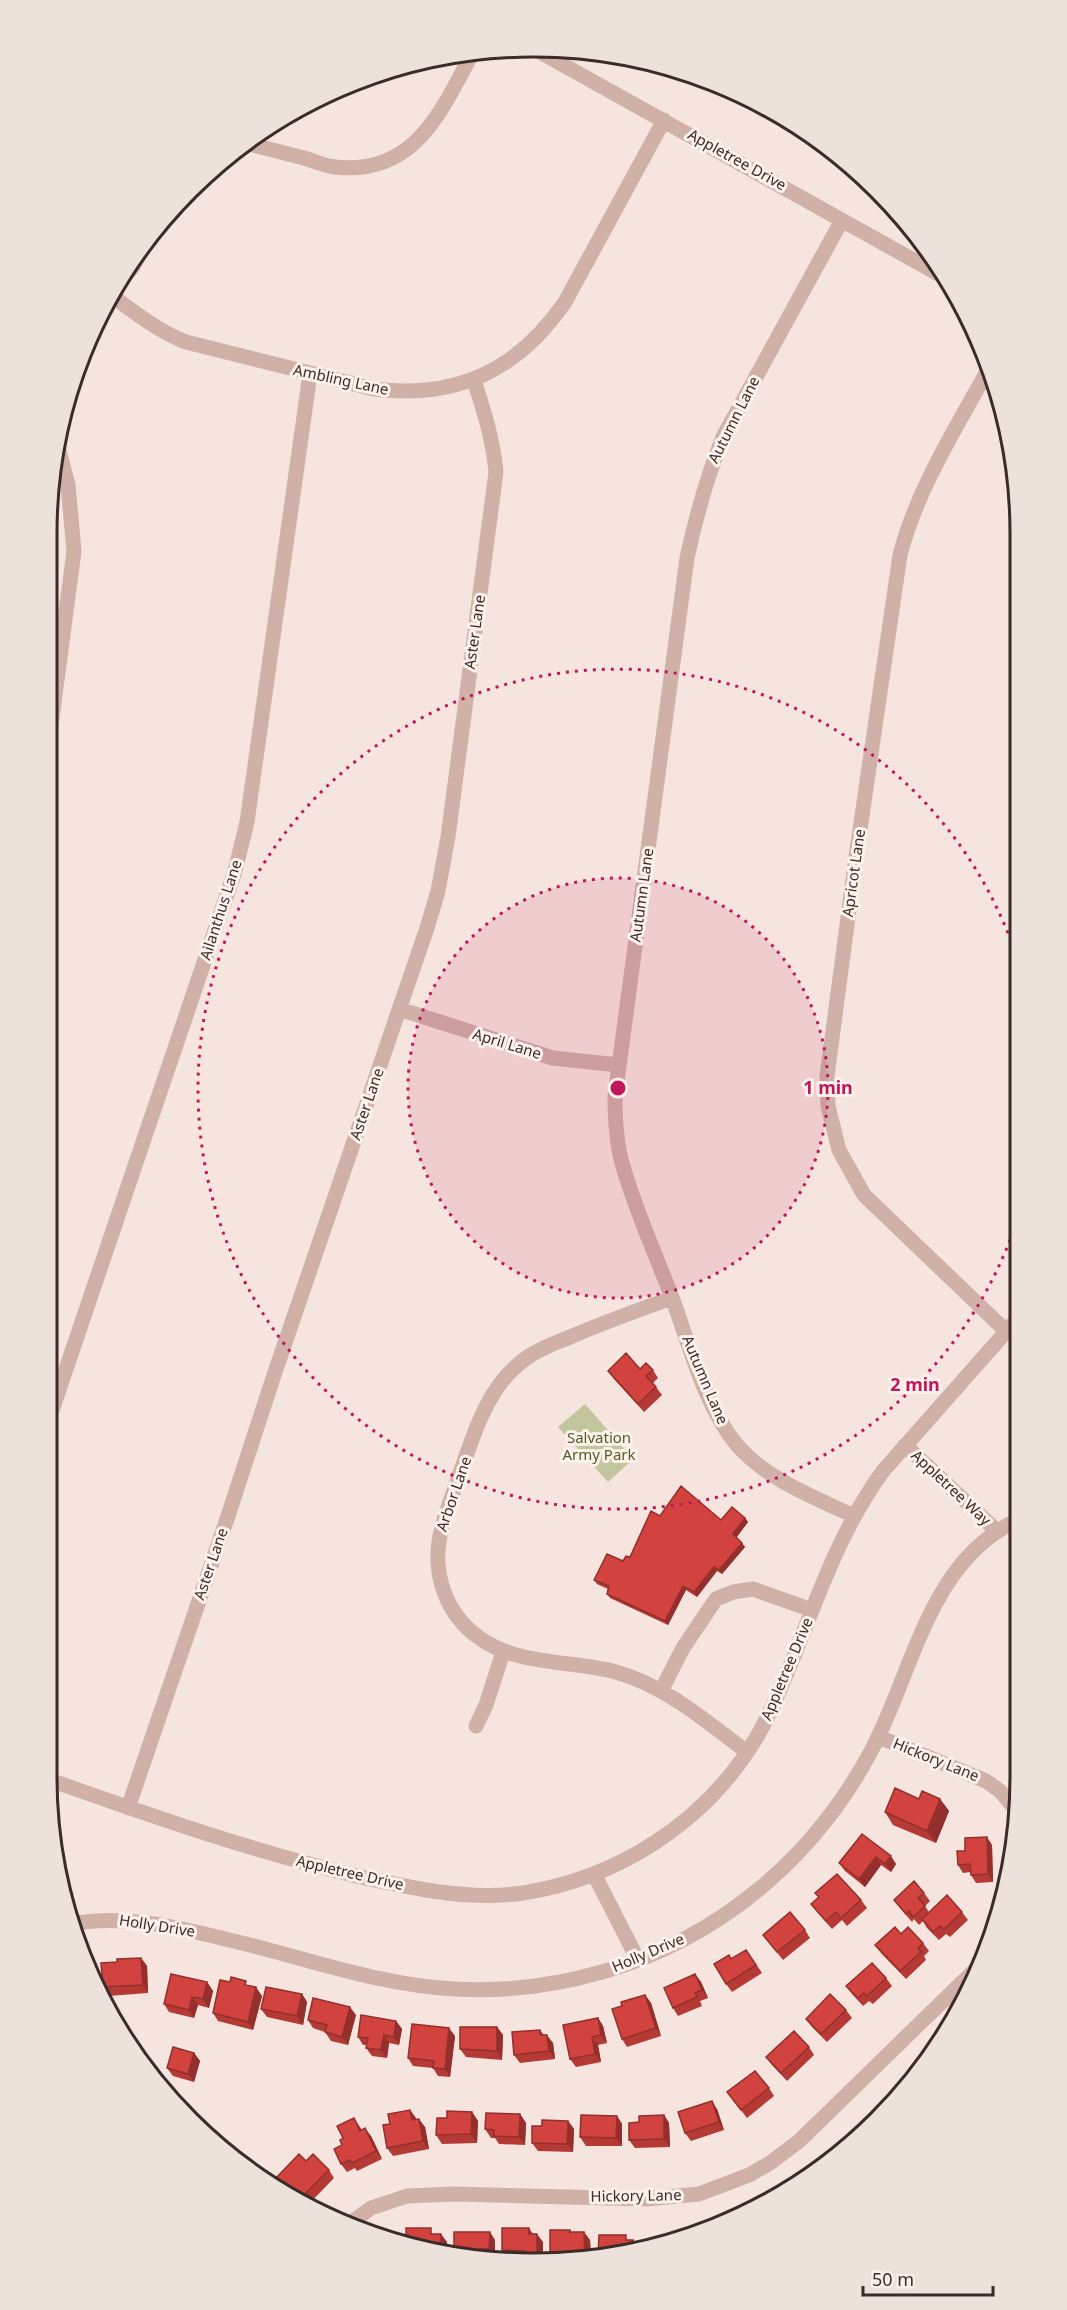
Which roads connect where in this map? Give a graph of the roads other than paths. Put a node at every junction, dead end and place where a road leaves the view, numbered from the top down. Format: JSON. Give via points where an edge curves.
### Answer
{"nodes":[{"id":1,"x":550,"y":58,"type":"edge"},
{"id":2,"x":468,"y":62,"type":"edge"},
{"id":3,"x":664,"y":120,"type":"junction"},
{"id":4,"x":256,"y":146,"type":"edge"},
{"id":5,"x":842,"y":220,"type":"junction"},
{"id":6,"x":930,"y":269,"type":"edge"},
{"id":7,"x":118,"y":300,"type":"edge"},
{"id":8,"x":310,"y":374,"type":"junction"},
{"id":9,"x":984,"y":377,"type":"edge"},
{"id":10,"x":474,"y":380,"type":"junction"},
{"id":11,"x":62,"y":463,"type":"edge"},
{"id":12,"x":57,"y":675,"type":"edge"},
{"id":13,"x":399,"y":1009,"type":"junction"},
{"id":14,"x":618,"y":1065,"type":"junction"},
{"id":15,"x":672,"y":1298,"type":"junction"},
{"id":16,"x":1010,"y":1328,"type":"edge"},
{"id":17,"x":1007,"y":1332,"type":"junction"},
{"id":18,"x":57,"y":1393,"type":"edge"},
{"id":19,"x":906,"y":1445,"type":"junction"},
{"id":20,"x":854,"y":1516,"type":"junction"},
{"id":21,"x":1010,"y":1524,"type":"edge"},
{"id":22,"x":998,"y":1531,"type":"junction"},
{"id":23,"x":812,"y":1610,"type":"junction"},
{"id":24,"x":503,"y":1652,"type":"junction"},
{"id":25,"x":661,"y":1691,"type":"junction"},
{"id":26,"x":476,"y":1726,"type":"dead end"},
{"id":27,"x":879,"y":1737,"type":"junction"},
{"id":28,"x":747,"y":1752,"type":"junction"},
{"id":29,"x":57,"y":1783,"type":"edge"},
{"id":30,"x":1009,"y":1802,"type":"edge"},
{"id":31,"x":128,"y":1808,"type":"junction"},
{"id":32,"x":594,"y":1874,"type":"junction"},
{"id":33,"x":80,"y":1923,"type":"edge"},
{"id":34,"x":638,"y":1960,"type":"junction"},
{"id":35,"x":964,"y":1980,"type":"edge"},
{"id":36,"x":356,"y":2219,"type":"edge"}],
"edges":[{"from":1,"to":3,"type":"street","name":"Appletree Drive"},
{"from":2,"to":4,"type":"street","via":[[431,126],[395,158],[379,164],[333,167]]},
{"from":3,"to":5,"type":"street","name":"Appletree Drive"},
{"from":3,"to":10,"type":"street","name":"Ambling Lane","via":[[565,302],[536,338]]},
{"from":5,"to":6,"type":"street","name":"Appletree Drive"},
{"from":5,"to":14,"type":"street","name":"Autumn Lane","via":[[723,437],[697,511],[687,558]]},
{"from":7,"to":8,"type":"street","name":"Ambling Lane","via":[[186,342]]},
{"from":8,"to":10,"type":"street","name":"Ambling Lane","via":[[403,393],[427,392]]},
{"from":8,"to":18,"type":"street","name":"Ailanthus Lane","via":[[247,822],[235,871]]},
{"from":9,"to":17,"type":"street","name":"Apricot Lane","via":[[919,499],[900,555],[827,1076],[828,1106],[839,1150],[864,1195]]},
{"from":10,"to":13,"type":"street","name":"Aster Lane","via":[[494,447],[493,503],[448,837],[433,909]]},
{"from":11,"to":12,"type":"street","via":[[74,551]]},
{"from":13,"to":14,"type":"street","name":"April Lane","via":[[553,1058]]},
{"from":13,"to":31,"type":"street","name":"Aster Lane"},
{"from":14,"to":15,"type":"street","name":"Autumn Lane","via":[[615,1095],[621,1162]]},
{"from":15,"to":20,"type":"street","name":"Autumn Lane","via":[[707,1393],[720,1422],[737,1445],[781,1479]]},
{"from":15,"to":24,"type":"street","name":"Arbor Lane","via":[[526,1358],[492,1395],[441,1528],[438,1562],[447,1601],[463,1625]]},
{"from":16,"to":17,"type":"street","name":"Appletree Drive"},
{"from":17,"to":19,"type":"street","name":"Appletree Drive"},
{"from":19,"to":20,"type":"street","name":"Appletree Drive","via":[[883,1471]]},
{"from":19,"to":22,"type":"street","name":"Appletree Way"},
{"from":20,"to":23,"type":"street","name":"Appletree Drive"},
{"from":21,"to":22,"type":"street","name":"Holly Drive"},
{"from":22,"to":27,"type":"street","name":"Holly Drive","via":[[971,1553],[927,1619]]},
{"from":23,"to":25,"type":"street","via":[[753,1589],[716,1599],[683,1648]]},
{"from":23,"to":28,"type":"street","name":"Appletree Drive","via":[[773,1708]]},
{"from":24,"to":25,"type":"street","name":"Arbor Lane","via":[[619,1672]]},
{"from":24,"to":26,"type":"street"},
{"from":25,"to":28,"type":"street","name":"Arbor Lane"},
{"from":27,"to":30,"type":"street","name":"Hickory Lane","via":[[986,1780]]},
{"from":27,"to":34,"type":"street","name":"Holly Drive","via":[[848,1791],[792,1862],[719,1920]]},
{"from":28,"to":32,"type":"street","name":"Appletree Drive","via":[[699,1809],[667,1835]]},
{"from":29,"to":31,"type":"street","name":"Appletree Drive"},
{"from":31,"to":32,"type":"street","name":"Appletree Drive","via":[[265,1852],[448,1894],[523,1893]]},
{"from":32,"to":34,"type":"street"},
{"from":33,"to":34,"type":"street","name":"Holly Drive","via":[[112,1919],[173,1927],[371,1975],[454,1989],[536,1988]]},
{"from":35,"to":36,"type":"street","name":"Hickory Lane","via":[[798,2142],[770,2163],[723,2186],[680,2197],[646,2199],[407,2196],[371,2208]]}]}
